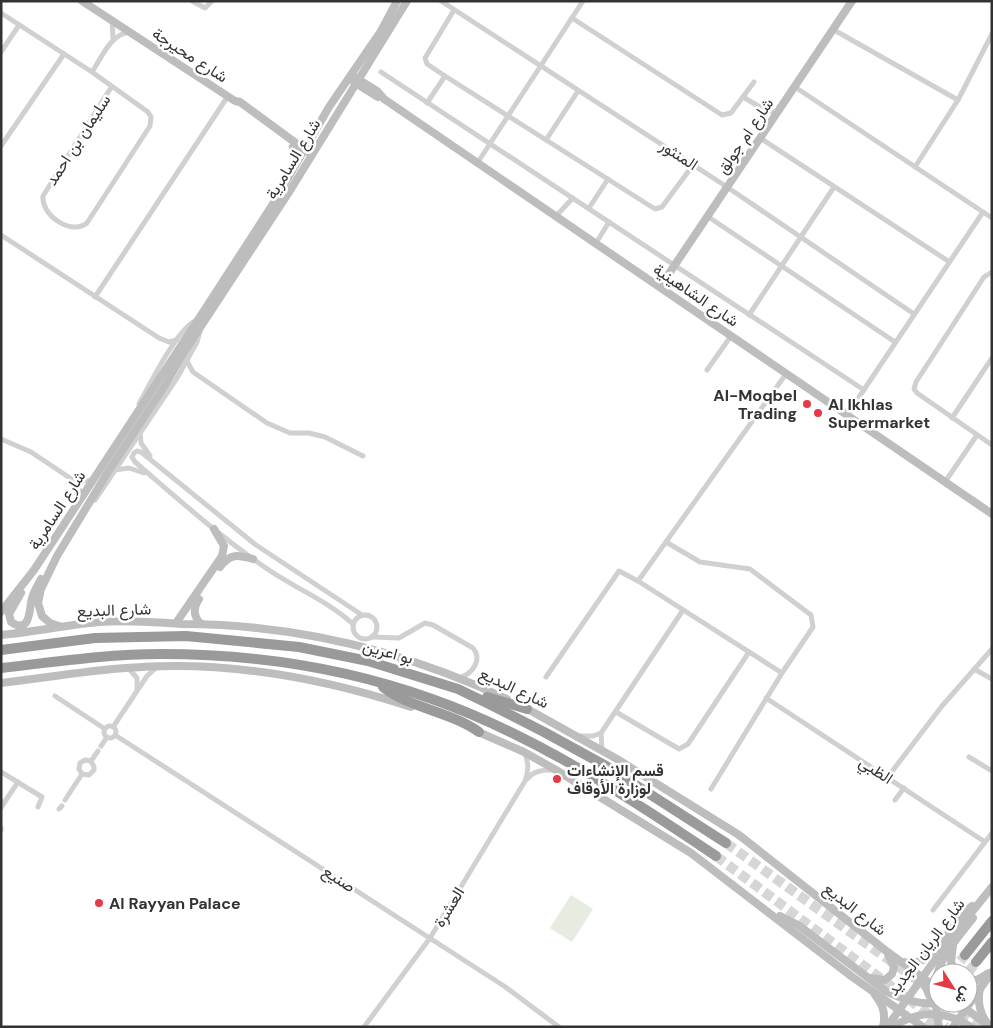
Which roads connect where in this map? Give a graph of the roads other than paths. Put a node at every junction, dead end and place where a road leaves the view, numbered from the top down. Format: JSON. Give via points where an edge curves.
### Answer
{"nodes":[{"id":1,"x":82,"y":1,"type":"edge"},
{"id":2,"x":192,"y":1,"type":"edge"},
{"id":3,"x":212,"y":1,"type":"edge"},
{"id":4,"x":397,"y":1,"type":"edge"},
{"id":5,"x":406,"y":1,"type":"edge"},
{"id":6,"x":441,"y":1,"type":"edge"},
{"id":7,"x":583,"y":1,"type":"edge"},
{"id":8,"x":852,"y":1,"type":"edge"},
{"id":9,"x":95,"y":5,"type":"edge"},
{"id":10,"x":454,"y":10,"type":"junction"},
{"id":11,"x":1,"y":13,"type":"edge"},
{"id":12,"x":572,"y":18,"type":"junction"},
{"id":13,"x":112,"y":20,"type":"junction"},
{"id":14,"x":19,"y":25,"type":"junction"},
{"id":15,"x":834,"y":30,"type":"junction"},
{"id":16,"x":129,"y":32,"type":"junction"},
{"id":17,"x":992,"y":34,"type":"edge"},
{"id":18,"x":113,"y":39,"type":"junction"},
{"id":19,"x":1,"y":52,"type":"edge"},
{"id":20,"x":64,"y":54,"type":"junction"},
{"id":21,"x":368,"y":64,"type":"junction"},
{"id":22,"x":540,"y":67,"type":"junction"},
{"id":23,"x":92,"y":72,"type":"junction"},
{"id":24,"x":381,"y":72,"type":"dead end"},
{"id":25,"x":351,"y":75,"type":"junction"},
{"id":26,"x":445,"y":76,"type":"junction"},
{"id":27,"x":358,"y":81,"type":"junction"},
{"id":28,"x":754,"y":82,"type":"dead end"},
{"id":29,"x":112,"y":86,"type":"junction"},
{"id":30,"x":795,"y":87,"type":"junction"},
{"id":31,"x":377,"y":91,"type":"junction"},
{"id":32,"x":578,"y":91,"type":"junction"},
{"id":33,"x":368,"y":92,"type":"junction"},
{"id":34,"x":228,"y":96,"type":"junction"},
{"id":35,"x":743,"y":97,"type":"junction"},
{"id":36,"x":346,"y":98,"type":"junction"},
{"id":37,"x":384,"y":98,"type":"junction"},
{"id":38,"x":958,"y":100,"type":"junction"},
{"id":39,"x":427,"y":102,"type":"junction"},
{"id":40,"x":508,"y":116,"type":"junction"},
{"id":41,"x":775,"y":117,"type":"junction"},
{"id":42,"x":321,"y":120,"type":"junction"},
{"id":43,"x":760,"y":138,"type":"junction"},
{"id":44,"x":546,"y":140,"type":"junction"},
{"id":45,"x":490,"y":143,"type":"junction"},
{"id":46,"x":293,"y":144,"type":"junction"},
{"id":47,"x":1,"y":146,"type":"edge"},
{"id":48,"x":307,"y":154,"type":"junction"},
{"id":49,"x":478,"y":162,"type":"junction"},
{"id":50,"x":693,"y":165,"type":"junction"},
{"id":51,"x":295,"y":167,"type":"junction"},
{"id":52,"x":915,"y":167,"type":"junction"},
{"id":53,"x":608,"y":179,"type":"junction"},
{"id":54,"x":727,"y":187,"type":"junction"},
{"id":55,"x":834,"y":187,"type":"junction"},
{"id":56,"x":574,"y":198,"type":"junction"},
{"id":57,"x":588,"y":208,"type":"junction"},
{"id":58,"x":983,"y":212,"type":"junction"},
{"id":59,"x":556,"y":216,"type":"junction"},
{"id":60,"x":707,"y":216,"type":"junction"},
{"id":61,"x":992,"y":218,"type":"edge"},
{"id":62,"x":609,"y":222,"type":"junction"},
{"id":63,"x":1,"y":235,"type":"edge"},
{"id":64,"x":801,"y":237,"type":"junction"},
{"id":65,"x":596,"y":243,"type":"junction"},
{"id":66,"x":948,"y":261,"type":"junction"},
{"id":67,"x":675,"y":265,"type":"junction"},
{"id":68,"x":781,"y":266,"type":"junction"},
{"id":69,"x":235,"y":268,"type":"junction"},
{"id":70,"x":992,"y":272,"type":"edge"},
{"id":71,"x":660,"y":287,"type":"junction"},
{"id":72,"x":95,"y":297,"type":"junction"},
{"id":73,"x":914,"y":314,"type":"junction"},
{"id":74,"x":749,"y":315,"type":"junction"},
{"id":75,"x":198,"y":320,"type":"junction"},
{"id":76,"x":200,"y":328,"type":"junction"},
{"id":77,"x":731,"y":336,"type":"junction"},
{"id":78,"x":159,"y":338,"type":"junction"},
{"id":79,"x":177,"y":340,"type":"junction"},
{"id":80,"x":896,"y":342,"type":"junction"},
{"id":81,"x":168,"y":355,"type":"junction"},
{"id":82,"x":992,"y":358,"type":"edge"},
{"id":83,"x":187,"y":361,"type":"junction"},
{"id":84,"x":707,"y":370,"type":"dead end"},
{"id":85,"x":193,"y":372,"type":"junction"},
{"id":86,"x":180,"y":373,"type":"junction"},
{"id":87,"x":786,"y":374,"type":"junction"},
{"id":88,"x":864,"y":390,"type":"junction"},
{"id":89,"x":847,"y":415,"type":"junction"},
{"id":90,"x":952,"y":418,"type":"junction"},
{"id":91,"x":132,"y":421,"type":"junction"},
{"id":92,"x":140,"y":431,"type":"junction"},
{"id":93,"x":977,"y":435,"type":"junction"},
{"id":94,"x":1,"y":438,"type":"edge"},
{"id":95,"x":992,"y":445,"type":"edge"},
{"id":96,"x":363,"y":456,"type":"dead end"},
{"id":97,"x":159,"y":465,"type":"junction"},
{"id":98,"x":115,"y":470,"type":"junction"},
{"id":99,"x":93,"y":480,"type":"junction"},
{"id":100,"x":157,"y":481,"type":"junction"},
{"id":101,"x":76,"y":482,"type":"junction"},
{"id":102,"x":945,"y":482,"type":"junction"},
{"id":103,"x":82,"y":496,"type":"junction"},
{"id":104,"x":992,"y":514,"type":"edge"},
{"id":105,"x":214,"y":529,"type":"junction"},
{"id":106,"x":68,"y":538,"type":"junction"},
{"id":107,"x":666,"y":542,"type":"junction"},
{"id":108,"x":57,"y":556,"type":"junction"},
{"id":109,"x":253,"y":559,"type":"junction"},
{"id":110,"x":34,"y":570,"type":"junction"},
{"id":111,"x":638,"y":581,"type":"junction"},
{"id":112,"x":683,"y":610,"type":"junction"},
{"id":113,"x":1,"y":612,"type":"edge"},
{"id":114,"x":362,"y":615,"type":"junction"},
{"id":115,"x":176,"y":623,"type":"junction"},
{"id":116,"x":201,"y":624,"type":"junction"},
{"id":117,"x":353,"y":624,"type":"junction"},
{"id":118,"x":64,"y":627,"type":"junction"},
{"id":119,"x":378,"y":628,"type":"junction"},
{"id":120,"x":1,"y":635,"type":"edge"},
{"id":121,"x":373,"y":637,"type":"junction"},
{"id":122,"x":390,"y":638,"type":"junction"},
{"id":123,"x":992,"y":649,"type":"edge"},
{"id":124,"x":1,"y":650,"type":"edge"},
{"id":125,"x":749,"y":652,"type":"junction"},
{"id":126,"x":157,"y":667,"type":"junction"},
{"id":127,"x":1,"y":668,"type":"edge"},
{"id":128,"x":127,"y":668,"type":"junction"},
{"id":129,"x":974,"y":669,"type":"junction"},
{"id":130,"x":472,"y":672,"type":"junction"},
{"id":131,"x":782,"y":673,"type":"junction"},
{"id":132,"x":546,"y":677,"type":"dead end"},
{"id":133,"x":458,"y":678,"type":"junction"},
{"id":134,"x":992,"y":679,"type":"edge"},
{"id":135,"x":376,"y":682,"type":"junction"},
{"id":136,"x":1,"y":683,"type":"edge"},
{"id":137,"x":478,"y":686,"type":"junction"},
{"id":138,"x":458,"y":689,"type":"junction"},
{"id":139,"x":137,"y":692,"type":"junction"},
{"id":140,"x":56,"y":696,"type":"dead end"},
{"id":141,"x":766,"y":698,"type":"junction"},
{"id":142,"x":527,"y":708,"type":"junction"},
{"id":143,"x":616,"y":712,"type":"junction"},
{"id":144,"x":113,"y":727,"type":"junction"},
{"id":145,"x":105,"y":729,"type":"junction"},
{"id":146,"x":479,"y":732,"type":"junction"},
{"id":147,"x":602,"y":733,"type":"junction"},
{"id":148,"x":115,"y":735,"type":"junction"},
{"id":149,"x":576,"y":735,"type":"junction"},
{"id":150,"x":107,"y":737,"type":"junction"},
{"id":151,"x":602,"y":750,"type":"junction"},
{"id":152,"x":524,"y":752,"type":"junction"},
{"id":153,"x":969,"y":757,"type":"dead end"},
{"id":154,"x":91,"y":761,"type":"junction"},
{"id":155,"x":556,"y":770,"type":"junction"},
{"id":156,"x":992,"y":771,"type":"edge"},
{"id":157,"x":1,"y":772,"type":"edge"},
{"id":158,"x":82,"y":774,"type":"junction"},
{"id":159,"x":887,"y":778,"type":"junction"},
{"id":160,"x":18,"y":782,"type":"junction"},
{"id":161,"x":524,"y":782,"type":"junction"},
{"id":162,"x":904,"y":788,"type":"junction"},
{"id":163,"x":712,"y":789,"type":"dead end"},
{"id":164,"x":65,"y":800,"type":"dead end"},
{"id":165,"x":895,"y":800,"type":"dead end"},
{"id":166,"x":2,"y":804,"type":"edge"},
{"id":167,"x":38,"y":807,"type":"dead end"},
{"id":168,"x":992,"y":833,"type":"edge"},
{"id":169,"x":985,"y":842,"type":"junction"},
{"id":170,"x":726,"y":843,"type":"tunnel mouth"},
{"id":171,"x":716,"y":856,"type":"tunnel mouth"},
{"id":172,"x":992,"y":887,"type":"edge"},
{"id":173,"x":992,"y":894,"type":"edge"},
{"id":174,"x":980,"y":901,"type":"junction"},
{"id":175,"x":933,"y":910,"type":"dead end"},
{"id":176,"x":773,"y":914,"type":"junction"},
{"id":177,"x":992,"y":921,"type":"edge"},
{"id":178,"x":430,"y":938,"type":"junction"},
{"id":179,"x":992,"y":942,"type":"edge"},
{"id":180,"x":953,"y":943,"type":"junction"},
{"id":181,"x":885,"y":950,"type":"junction"},
{"id":182,"x":965,"y":955,"type":"tunnel mouth"},
{"id":183,"x":902,"y":962,"type":"junction"},
{"id":184,"x":976,"y":962,"type":"tunnel mouth"},
{"id":185,"x":940,"y":963,"type":"edge"},
{"id":186,"x":952,"y":963,"type":"edge"},
{"id":187,"x":992,"y":972,"type":"edge"},
{"id":188,"x":921,"y":977,"type":"junction"},
{"id":189,"x":868,"y":978,"type":"junction"},
{"id":190,"x":978,"y":979,"type":"edge"},
{"id":191,"x":928,"y":982,"type":"edge"},
{"id":192,"x":981,"y":986,"type":"junction"},
{"id":193,"x":978,"y":988,"type":"edge"},
{"id":194,"x":871,"y":989,"type":"junction"},
{"id":195,"x":928,"y":990,"type":"edge"},
{"id":196,"x":978,"y":990,"type":"edge"},
{"id":197,"x":904,"y":1000,"type":"junction"},
{"id":198,"x":928,"y":1003,"type":"edge"},
{"id":199,"x":898,"y":1010,"type":"junction"},
{"id":200,"x":935,"y":1013,"type":"junction"},
{"id":201,"x":962,"y":1013,"type":"edge"},
{"id":202,"x":972,"y":1013,"type":"edge"},
{"id":203,"x":910,"y":1017,"type":"junction"},
{"id":204,"x":958,"y":1020,"type":"junction"},
{"id":205,"x":990,"y":1026,"type":"edge"},
{"id":206,"x":364,"y":1027,"type":"edge"},
{"id":207,"x":559,"y":1027,"type":"edge"},
{"id":208,"x":885,"y":1027,"type":"edge"},
{"id":209,"x":893,"y":1027,"type":"edge"},
{"id":210,"x":923,"y":1027,"type":"edge"},
{"id":211,"x":934,"y":1027,"type":"tunnel mouth"},
{"id":212,"x":939,"y":1027,"type":"tunnel mouth"},
{"id":213,"x":953,"y":1027,"type":"edge"},
{"id":214,"x":971,"y":1027,"type":"edge"}],
"edges":[{"from":1,"to":9,"type":"street","name":"شارع محيرجة"},
{"from":2,"to":3,"type":"street","via":[[205,8]]},
{"from":4,"to":25,"type":"street","name":"شارع السامرية"},
{"from":5,"to":21,"type":"street","name":"شارع السامرية"},
{"from":6,"to":10,"type":"street","name":"المنثور"},
{"from":7,"to":12,"type":"street"},
{"from":8,"to":15,"type":"street","name":"شارع ام جولق"},
{"from":9,"to":13,"type":"street","name":"شارع محيرجة"},
{"from":10,"to":22,"type":"street","name":"المنثور"},
{"from":10,"to":26,"type":"street","via":[[424,61]]},
{"from":11,"to":14,"type":"street","name":"سليمان بن احمد"},
{"from":12,"to":22,"type":"street"},
{"from":12,"to":35,"type":"street","via":[[720,114],[731,113]]},
{"from":13,"to":16,"type":"street","name":"شارع محيرجة"},
{"from":13,"to":18,"type":"street"},
{"from":14,"to":19,"type":"street"},
{"from":14,"to":20,"type":"street","name":"سليمان بن احمد"},
{"from":15,"to":30,"type":"street","name":"شارع ام جولق"},
{"from":15,"to":38,"type":"street"},
{"from":16,"to":18,"type":"street","name":"شارع محيرجة"},
{"from":16,"to":34,"type":"street","name":"شارع محيرجة"},
{"from":17,"to":38,"type":"street"},
{"from":18,"to":23,"type":"street"},
{"from":20,"to":23,"type":"street","name":"سليمان بن احمد"},
{"from":20,"to":47,"type":"street"},
{"from":21,"to":27,"type":"street","name":"شارع السامرية"},
{"from":21,"to":31,"type":"street","via":[[369,76]]},
{"from":22,"to":32,"type":"street","name":"المنثور"},
{"from":22,"to":40,"type":"street"},
{"from":23,"to":29,"type":"street","name":"سليمان بن احمد"},
{"from":24,"to":39,"type":"street","name":"شارع الشاهينية"},
{"from":25,"to":27,"type":"street","name":"شارع الشاهينية"},
{"from":25,"to":42,"type":"street","name":"شارع السامرية"},
{"from":26,"to":39,"type":"street"},
{"from":26,"to":40,"type":"street"},
{"from":27,"to":31,"type":"street","name":"شارع الشاهينية"},
{"from":27,"to":33,"type":"street","name":"شارع الشاهينية"},
{"from":27,"to":36,"type":"street","name":"شارع السامرية"},
{"from":28,"to":35,"type":"street"},
{"from":29,"to":29,"type":"street","name":"سليمان بن احمد","via":[[43,196],[46,211],[70,227],[87,223],[151,121],[148,112]]},
{"from":30,"to":41,"type":"street","name":"شارع ام جولق"},
{"from":30,"to":52,"type":"street"},
{"from":31,"to":37,"type":"street","name":"شارع الشاهينية"},
{"from":32,"to":44,"type":"street"},
{"from":32,"to":50,"type":"street","name":"المنثور"},
{"from":33,"to":36,"type":"street","via":[[356,92]]},
{"from":33,"to":37,"type":"street","name":"شارع الشاهينية"},
{"from":34,"to":46,"type":"street","name":"شارع محيرجة"},
{"from":34,"to":72,"type":"street"},
{"from":35,"to":41,"type":"street"},
{"from":36,"to":48,"type":"street","name":"شارع السامرية"},
{"from":37,"to":49,"type":"street","name":"شارع الشاهينية"},
{"from":38,"to":52,"type":"street"},
{"from":39,"to":45,"type":"street","name":"شارع الشاهينية"},
{"from":40,"to":44,"type":"street"},
{"from":40,"to":45,"type":"street"},
{"from":41,"to":43,"type":"street","name":"شارع ام جولق"},
{"from":42,"to":46,"type":"street","via":[[308,137]]},
{"from":42,"to":48,"type":"street","name":"شارع السامرية"},
{"from":43,"to":54,"type":"street","name":"شارع ام جولق"},
{"from":43,"to":55,"type":"street"},
{"from":44,"to":53,"type":"street"},
{"from":45,"to":49,"type":"street"},
{"from":45,"to":56,"type":"street","name":"شارع الشاهينية"},
{"from":46,"to":48,"type":"street","name":"شارع محيرجة"},
{"from":46,"to":51,"type":"street"},
{"from":48,"to":51,"type":"street","name":"شارع السامرية"},
{"from":48,"to":69,"type":"street","name":"شارع السامرية"},
{"from":49,"to":59,"type":"street","name":"شارع الشاهينية"},
{"from":50,"to":53,"type":"street","via":[[659,209]]},
{"from":50,"to":54,"type":"street","name":"المنثور"},
{"from":51,"to":69,"type":"street","name":"شارع السامرية"},
{"from":52,"to":58,"type":"street"},
{"from":53,"to":57,"type":"street"},
{"from":54,"to":60,"type":"street","name":"شارع ام جولق"},
{"from":54,"to":64,"type":"street","name":"المنثور"},
{"from":55,"to":64,"type":"street"},
{"from":55,"to":66,"type":"street"},
{"from":56,"to":57,"type":"street","name":"شارع الشاهينية"},
{"from":56,"to":59,"type":"street"},
{"from":57,"to":62,"type":"street","name":"شارع الشاهينية"},
{"from":58,"to":61,"type":"street"},
{"from":58,"to":66,"type":"street"},
{"from":59,"to":65,"type":"street","name":"شارع الشاهينية"},
{"from":60,"to":67,"type":"street","name":"شارع ام جولق"},
{"from":60,"to":68,"type":"street"},
{"from":62,"to":65,"type":"street"},
{"from":62,"to":67,"type":"street","name":"شارع الشاهينية"},
{"from":63,"to":72,"type":"street"},
{"from":64,"to":68,"type":"street"},
{"from":64,"to":73,"type":"street","name":"المنثور"},
{"from":65,"to":71,"type":"street","name":"شارع الشاهينية"},
{"from":66,"to":73,"type":"street"},
{"from":67,"to":71,"type":"street","name":"شارع ام جولق"},
{"from":67,"to":74,"type":"street","name":"شارع الشاهينية"},
{"from":68,"to":74,"type":"street"},
{"from":68,"to":80,"type":"street"},
{"from":69,"to":75,"type":"street","name":"شارع السامرية"},
{"from":69,"to":76,"type":"street","name":"شارع السامرية"},
{"from":70,"to":90,"type":"street","via":[[984,276],[914,389]]},
{"from":71,"to":77,"type":"street","name":"شارع الشاهينية"},
{"from":72,"to":78,"type":"street"},
{"from":73,"to":80,"type":"street"},
{"from":74,"to":88,"type":"street","name":"شارع الشاهينية"},
{"from":75,"to":79,"type":"street","name":"شارع السامرية","via":[[187,327]]},
{"from":75,"to":91,"type":"street","name":"شارع السامرية"},
{"from":76,"to":83,"type":"street","name":"شارع السامرية"},
{"from":76,"to":106,"type":"street","name":"شارع السامرية"},
{"from":77,"to":84,"type":"street"},
{"from":77,"to":87,"type":"street","name":"شارع الشاهينية"},
{"from":78,"to":79,"type":"street","via":[[167,342]]},
{"from":78,"to":81,"type":"street"},
{"from":79,"to":81,"type":"street","name":"شارع السامرية"},
{"from":80,"to":88,"type":"street"},
{"from":81,"to":91,"type":"street","name":"شارع السامرية"},
{"from":82,"to":90,"type":"street"},
{"from":83,"to":85,"type":"street"},
{"from":83,"to":86,"type":"street","name":"شارع السامرية"},
{"from":85,"to":86,"type":"street"},
{"from":85,"to":96,"type":"street","via":[[267,423],[290,433],[325,437]]},
{"from":86,"to":92,"type":"street","name":"شارع السامرية"},
{"from":87,"to":89,"type":"street","name":"شارع الشاهينية"},
{"from":87,"to":107,"type":"street"},
{"from":88,"to":89,"type":"street"},
{"from":89,"to":102,"type":"street","name":"شارع الشاهينية"},
{"from":90,"to":93,"type":"street"},
{"from":91,"to":99,"type":"street","name":"شارع السامرية"},
{"from":92,"to":97,"type":"street","via":[[144,449]]},
{"from":92,"to":98,"type":"street","name":"شارع السامرية"},
{"from":93,"to":95,"type":"street"},
{"from":93,"to":102,"type":"street"},
{"from":94,"to":101,"type":"street","via":[[31,452]]},
{"from":97,"to":100,"type":"street","via":[[139,451],[132,454],[134,460]]},
{"from":97,"to":114,"type":"street","via":[[256,545]]},
{"from":98,"to":100,"type":"street","via":[[133,468]]},
{"from":98,"to":106,"type":"street","name":"شارع السامرية"},
{"from":99,"to":101,"type":"street"},
{"from":99,"to":103,"type":"street","name":"شارع السامرية"},
{"from":100,"to":105,"type":"street"},
{"from":101,"to":103,"type":"street"},
{"from":102,"to":104,"type":"street","name":"شارع الشاهينية"},
{"from":103,"to":110,"type":"street","name":"شارع السامرية"},
{"from":105,"to":109,"type":"street"},
{"from":105,"to":115,"type":"street","via":[[224,546],[222,556]]},
{"from":106,"to":108,"type":"street","name":"شارع السامرية"},
{"from":107,"to":111,"type":"street"},
{"from":107,"to":131,"type":"street","via":[[700,562],[750,569],[811,615],[813,627]]},
{"from":108,"to":110,"type":"street","via":[[34,592],[28,620],[16,625],[10,621],[9,613]]},
{"from":108,"to":118,"type":"street","name":"شارع السامرية","via":[[39,596],[38,608],[45,620]]},
{"from":109,"to":116,"type":"street","via":[[235,555],[222,564],[194,607],[196,619]]},
{"from":109,"to":117,"type":"street"},
{"from":110,"to":113,"type":"street","name":"شارع السامرية"},
{"from":111,"to":112,"type":"street"},
{"from":111,"to":132,"type":"street","via":[[619,571]]},
{"from":112,"to":125,"type":"street"},
{"from":112,"to":143,"type":"street"},
{"from":114,"to":117,"type":"street"},
{"from":114,"to":119,"type":"street","via":[[373,618]]},
{"from":115,"to":116,"type":"street","name":"شارع البديع"},
{"from":115,"to":118,"type":"street","name":"شارع البديع","via":[[126,621]]},
{"from":116,"to":133,"type":"street","name":"شارع البديع","via":[[315,636],[409,660]]},
{"from":117,"to":121,"type":"street","via":[[358,638],[368,640]]},
{"from":118,"to":120,"type":"street","name":"شارع البديع"},
{"from":119,"to":121,"type":"street"},
{"from":119,"to":122,"type":"street"},
{"from":121,"to":122,"type":"street"},
{"from":122,"to":130,"type":"street","via":[[399,638],[421,624],[433,625],[473,648],[477,659]]},
{"from":123,"to":129,"type":"street"},
{"from":124,"to":138,"type":"highway","name":"بو اعرين","via":[[119,636],[213,638],[299,647],[346,656]]},
{"from":125,"to":131,"type":"street"},
{"from":125,"to":143,"type":"street","via":[[688,744],[682,748]]},
{"from":126,"to":128,"type":"street"},
{"from":126,"to":139,"type":"street","via":[[148,674]]},
{"from":126,"to":146,"type":"street","via":[[272,672],[332,684],[369,693]]},
{"from":127,"to":135,"type":"highway","name":"بو اعرين","via":[[118,655],[216,656],[291,664]]},
{"from":128,"to":136,"type":"street"},
{"from":128,"to":139,"type":"street","via":[[138,678]]},
{"from":129,"to":134,"type":"street"},
{"from":129,"to":159,"type":"street"},
{"from":130,"to":133,"type":"street"},
{"from":130,"to":137,"type":"street"},
{"from":131,"to":141,"type":"street"},
{"from":133,"to":137,"type":"street","name":"شارع البديع"},
{"from":135,"to":146,"type":"highway","via":[[396,695]]},
{"from":135,"to":171,"type":"highway","name":"بو اعرين","via":[[433,699],[545,749]]},
{"from":137,"to":142,"type":"street","name":"شارع البديع"},
{"from":138,"to":142,"type":"highway"},
{"from":138,"to":170,"type":"highway","name":"بو اعرين","via":[[589,757]]},
{"from":139,"to":144,"type":"street"},
{"from":140,"to":145,"type":"street"},
{"from":141,"to":159,"type":"street","name":"الظبي"},
{"from":141,"to":163,"type":"street"},
{"from":142,"to":149,"type":"street","name":"شارع البديع"},
{"from":143,"to":147,"type":"street"},
{"from":144,"to":145,"type":"street"},
{"from":144,"to":148,"type":"street"},
{"from":145,"to":150,"type":"street"},
{"from":146,"to":152,"type":"street"},
{"from":147,"to":149,"type":"street","via":[[585,737]]},
{"from":147,"to":151,"type":"street"},
{"from":148,"to":150,"type":"street"},
{"from":148,"to":178,"type":"street","name":"صنيع"},
{"from":149,"to":151,"type":"street","name":"شارع البديع"},
{"from":150,"to":154,"type":"street"},
{"from":151,"to":181,"type":"street","name":"شارع البديع","via":[[739,835]]},
{"from":152,"to":155,"type":"street"},
{"from":152,"to":161,"type":"street","name":"العشرة","via":[[528,763]]},
{"from":153,"to":156,"type":"street"},
{"from":154,"to":158,"type":"street","via":[[92,773]]},
{"from":154,"to":158,"type":"street","via":[[80,763]]},
{"from":155,"to":161,"type":"street","name":"العشرة","via":[[541,770]]},
{"from":155,"to":176,"type":"street","via":[[691,853]]},
{"from":157,"to":160,"type":"street"},
{"from":158,"to":164,"type":"street"},
{"from":159,"to":162,"type":"street","name":"الظبي"},
{"from":160,"to":166,"type":"street"},
{"from":160,"to":167,"type":"street","via":[[42,797]]},
{"from":161,"to":178,"type":"street","name":"العشرة"},
{"from":162,"to":165,"type":"street"},
{"from":162,"to":169,"type":"street","name":"الظبي"},
{"from":168,"to":169,"type":"street"},
{"from":169,"to":175,"type":"street"},
{"from":172,"to":174,"type":"street","name":"شارع الريان الجديد"},
{"from":173,"to":180,"type":"street"},
{"from":174,"to":183,"type":"street","via":[[963,913],[928,956],[917,962]]},
{"from":174,"to":188,"type":"street","name":"شارع الريان الجديد"},
{"from":176,"to":189,"type":"street","via":[[798,925]]},
{"from":176,"to":194,"type":"street"},
{"from":177,"to":182,"type":"highway"},
{"from":178,"to":206,"type":"street","name":"العشرة"},
{"from":178,"to":207,"type":"street","name":"صنيع","via":[[504,986]]},
{"from":179,"to":184,"type":"highway"},
{"from":180,"to":185,"type":"street"},
{"from":180,"to":186,"type":"street"},
{"from":181,"to":183,"type":"street","name":"شارع البديع"},
{"from":181,"to":189,"type":"street","via":[[893,963],[892,974],[885,980]]},
{"from":183,"to":188,"type":"street","name":"شارع البديع"},
{"from":187,"to":190,"type":"street"},
{"from":187,"to":192,"type":"street"},
{"from":188,"to":191,"type":"street","name":"شارع البديع"},
{"from":188,"to":195,"type":"street"},
{"from":188,"to":197,"type":"street","name":"شارع الريان الجديد"},
{"from":189,"to":197,"type":"street"},
{"from":192,"to":193,"type":"street"},
{"from":192,"to":196,"type":"street"},
{"from":192,"to":205,"type":"street","via":[[979,1005]]},
{"from":194,"to":199,"type":"street"},
{"from":194,"to":208,"type":"street","via":[[884,1009]]},
{"from":197,"to":198,"type":"street"},
{"from":197,"to":199,"type":"street","name":"شارع الريان الجديد"},
{"from":199,"to":203,"type":"street"},
{"from":199,"to":208,"type":"street","name":"شارع الريان الجديد"},
{"from":200,"to":203,"type":"street"},
{"from":200,"to":204,"type":"street"},
{"from":200,"to":211,"type":"street"},
{"from":200,"to":212,"type":"street"},
{"from":201,"to":204,"type":"street"},
{"from":202,"to":205,"type":"street"},
{"from":203,"to":209,"type":"street"},
{"from":203,"to":210,"type":"street"},
{"from":204,"to":213,"type":"street"},
{"from":204,"to":214,"type":"street"}]}
